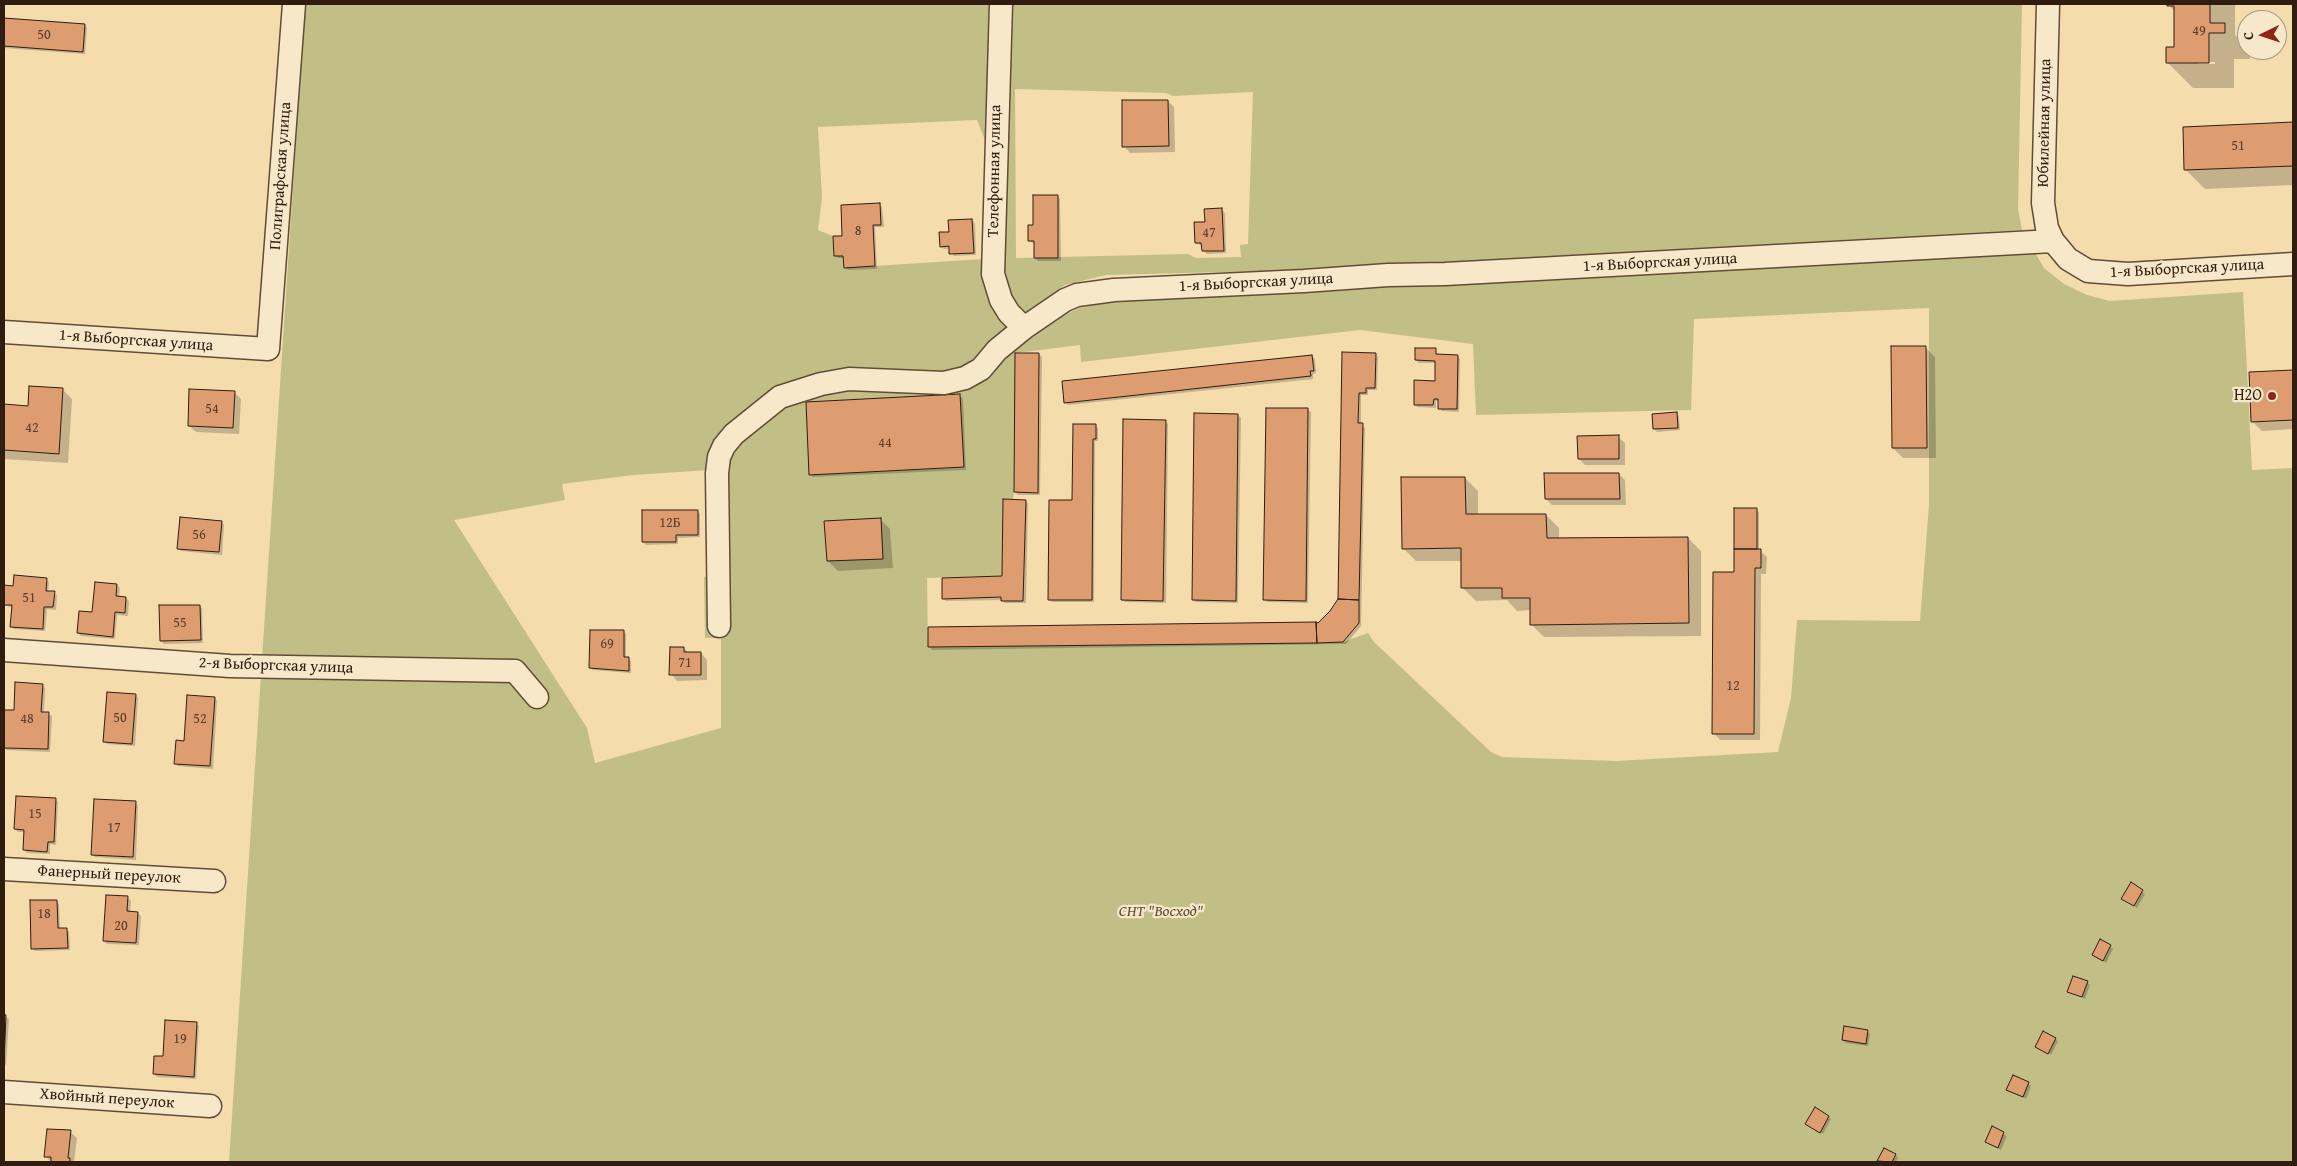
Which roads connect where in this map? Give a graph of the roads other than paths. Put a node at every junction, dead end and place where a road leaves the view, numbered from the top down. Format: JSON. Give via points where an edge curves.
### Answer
{"nodes":[{"id":1,"x":294,"y":4,"type":"edge"},
{"id":2,"x":1001,"y":4,"type":"edge"},
{"id":3,"x":2048,"y":4,"type":"edge"},
{"id":4,"x":2053,"y":241,"type":"junction"},
{"id":5,"x":2293,"y":264,"type":"edge"},
{"id":6,"x":1024,"y":328,"type":"junction"},
{"id":7,"x":4,"y":332,"type":"edge"},
{"id":8,"x":268,"y":349,"type":"joint"},
{"id":9,"x":719,"y":626,"type":"dead end"},
{"id":10,"x":4,"y":650,"type":"edge"},
{"id":11,"x":537,"y":697,"type":"dead end"},
{"id":12,"x":4,"y":869,"type":"edge"},
{"id":13,"x":214,"y":881,"type":"dead end"},
{"id":14,"x":4,"y":1092,"type":"edge"},
{"id":15,"x":210,"y":1106,"type":"dead end"}],
"edges":[{"from":1,"to":8,"type":"street","name":"Полиграфская улица"},
{"from":2,"to":6,"type":"street","name":"Телефонная улица","via":[[993,274],[1001,300]]},
{"from":3,"to":4,"type":"street","name":"Юбилейная улица","via":[[2043,203]]},
{"from":4,"to":5,"type":"street","name":"1-я Выборгская улица","via":[[2077,266],[2100,273]]},
{"from":4,"to":6,"type":"street","name":"1-я Выборгская улица","via":[[1114,290],[1065,300]]},
{"from":6,"to":9,"type":"street","name":"1-я Выборгская улица","via":[[997,350],[981,369],[965,378],[944,382],[849,379],[821,384],[780,397],[734,434],[719,457],[717,472]]},
{"from":7,"to":8,"type":"street","name":"1-я Выборгская улица"},
{"from":10,"to":11,"type":"street","name":"2-я Выборгская улица","via":[[230,666],[516,671]]},
{"from":12,"to":13,"type":"street","name":"Фанерный переулок"},
{"from":14,"to":15,"type":"street","name":"Хвойный переулок"}]}
